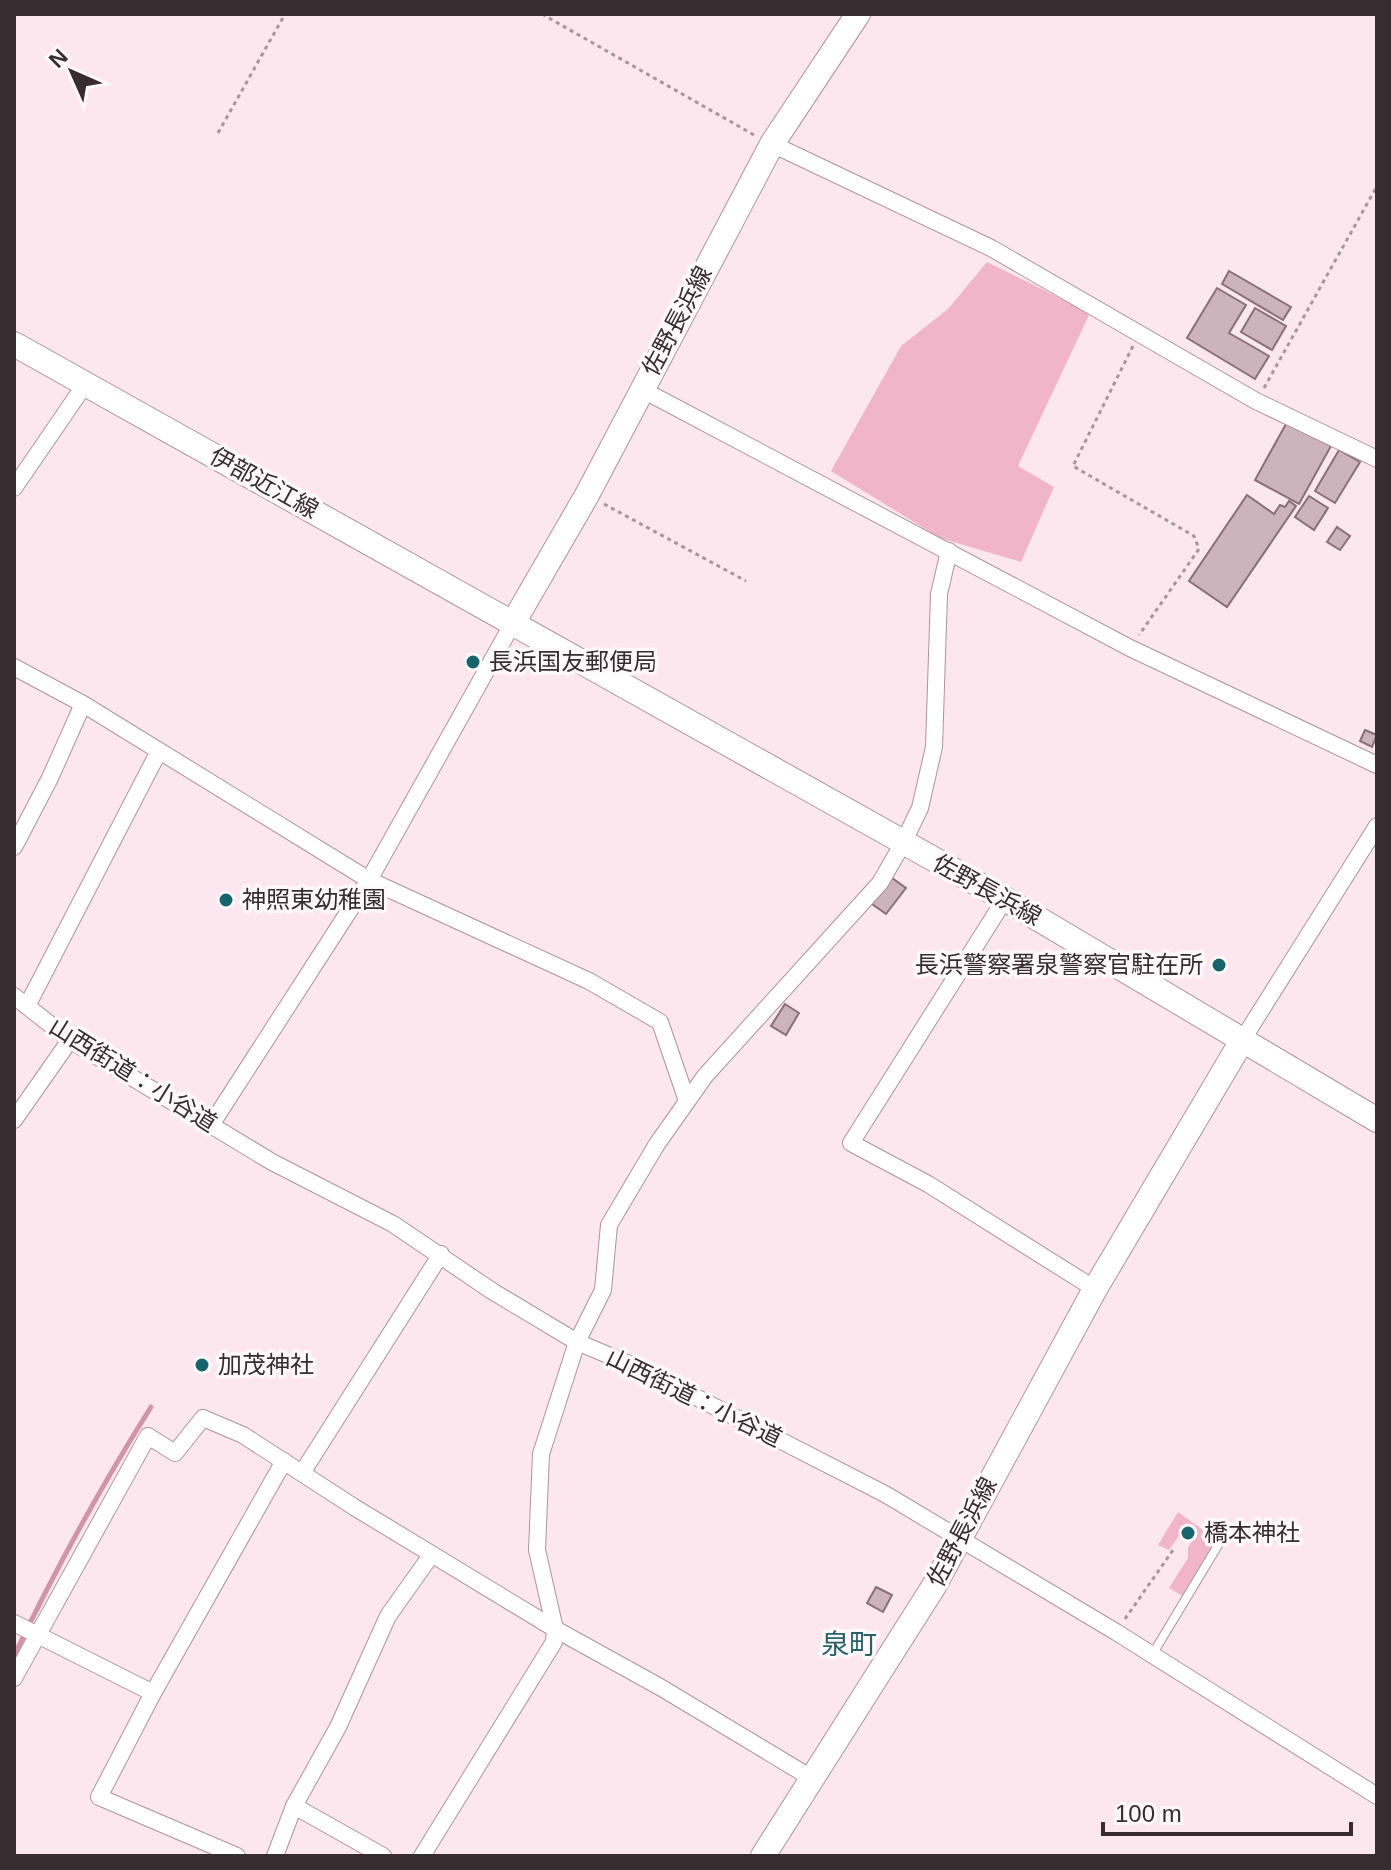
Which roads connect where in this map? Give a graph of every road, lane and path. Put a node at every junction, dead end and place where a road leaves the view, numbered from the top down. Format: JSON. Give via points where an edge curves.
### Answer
{"nodes":[{"id":1,"x":285,"y":14,"type":"edge"},
{"id":2,"x":542,"y":14,"type":"edge"},
{"id":3,"x":858,"y":14,"type":"edge"},
{"id":4,"x":218,"y":133,"type":"dead end"},
{"id":5,"x":772,"y":144,"type":"junction"},
{"id":6,"x":1377,"y":186,"type":"edge"},
{"id":7,"x":1140,"y":332,"type":"junction"},
{"id":8,"x":14,"y":344,"type":"edge"},
{"id":9,"x":86,"y":383,"type":"junction"},
{"id":10,"x":641,"y":389,"type":"junction"},
{"id":11,"x":1256,"y":401,"type":"junction"},
{"id":12,"x":1377,"y":459,"type":"edge"},
{"id":13,"x":14,"y":488,"type":"edge"},
{"id":14,"x":587,"y":495,"type":"junction"},
{"id":15,"x":949,"y":551,"type":"junction"},
{"id":16,"x":746,"y":581,"type":"dead end"},
{"id":17,"x":513,"y":623,"type":"junction"},
{"id":18,"x":1130,"y":648,"type":"junction"},
{"id":19,"x":14,"y":667,"type":"edge"},
{"id":20,"x":83,"y":704,"type":"junction"},
{"id":21,"x":159,"y":751,"type":"junction"},
{"id":22,"x":1377,"y":765,"type":"edge"},
{"id":23,"x":1377,"y":826,"type":"edge"},
{"id":24,"x":903,"y":843,"type":"junction"},
{"id":25,"x":14,"y":847,"type":"edge"},
{"id":26,"x":369,"y":880,"type":"junction"},
{"id":27,"x":1005,"y":899,"type":"junction"},
{"id":28,"x":21,"y":1001,"type":"edge"},
{"id":29,"x":1243,"y":1039,"type":"junction"},
{"id":30,"x":70,"y":1040,"type":"junction"},
{"id":31,"x":687,"y":1101,"type":"junction"},
{"id":32,"x":14,"y":1120,"type":"edge"},
{"id":33,"x":1377,"y":1120,"type":"edge"},
{"id":34,"x":211,"y":1125,"type":"junction"},
{"id":35,"x":441,"y":1254,"type":"junction"},
{"id":36,"x":1095,"y":1289,"type":"junction"},
{"id":37,"x":577,"y":1342,"type":"junction"},
{"id":38,"x":284,"y":1461,"type":"junction"},
{"id":39,"x":302,"y":1473,"type":"junction"},
{"id":40,"x":960,"y":1537,"type":"junction"},
{"id":41,"x":1220,"y":1542,"type":"dead end"},
{"id":42,"x":1173,"y":1550,"type":"dead end"},
{"id":43,"x":432,"y":1554,"type":"junction"},
{"id":44,"x":14,"y":1623,"type":"edge"},
{"id":45,"x":555,"y":1629,"type":"junction"},
{"id":46,"x":1116,"y":1632,"type":"junction"},
{"id":47,"x":38,"y":1636,"type":"junction"},
{"id":48,"x":1152,"y":1655,"type":"junction"},
{"id":49,"x":14,"y":1678,"type":"edge"},
{"id":50,"x":153,"y":1693,"type":"junction"},
{"id":51,"x":813,"y":1779,"type":"junction"},
{"id":52,"x":1377,"y":1796,"type":"edge"},
{"id":53,"x":294,"y":1806,"type":"junction"},
{"id":54,"x":237,"y":1856,"type":"edge"},
{"id":55,"x":275,"y":1856,"type":"edge"},
{"id":56,"x":383,"y":1856,"type":"edge"},
{"id":57,"x":422,"y":1856,"type":"edge"},
{"id":58,"x":763,"y":1856,"type":"edge"}],
"edges":[{"from":1,"to":4,"type":"path"},
{"from":2,"to":5,"type":"path"},
{"from":3,"to":5,"type":"main road","name":"佐野長浜線"},
{"from":5,"to":7,"type":"street","via":[[991,248]]},
{"from":5,"to":10,"type":"main road","name":"佐野長浜線"},
{"from":6,"to":11,"type":"path"},
{"from":7,"to":11,"type":"street"},
{"from":7,"to":18,"type":"path","via":[[1073,466],[1194,536],[1199,549]]},
{"from":8,"to":9,"type":"main road","name":"伊部近江線"},
{"from":9,"to":13,"type":"street"},
{"from":9,"to":17,"type":"main road","name":"伊部近江線"},
{"from":10,"to":14,"type":"main road","name":"佐野長浜線"},
{"from":10,"to":15,"type":"street"},
{"from":11,"to":12,"type":"street"},
{"from":14,"to":16,"type":"path"},
{"from":14,"to":17,"type":"main road","name":"佐野長浜線"},
{"from":15,"to":18,"type":"street"},
{"from":15,"to":24,"type":"street","via":[[939,594],[934,747],[920,808]]},
{"from":17,"to":24,"type":"main road","name":"佐野長浜線"},
{"from":17,"to":26,"type":"street"},
{"from":18,"to":22,"type":"street"},
{"from":19,"to":20,"type":"street"},
{"from":20,"to":21,"type":"street"},
{"from":20,"to":25,"type":"street"},
{"from":21,"to":26,"type":"street"},
{"from":21,"to":28,"type":"street"},
{"from":23,"to":29,"type":"street"},
{"from":24,"to":27,"type":"main road","name":"佐野長浜線"},
{"from":24,"to":31,"type":"street","via":[[880,883]]},
{"from":26,"to":31,"type":"street","via":[[589,981],[660,1022]]},
{"from":26,"to":34,"type":"street"},
{"from":27,"to":29,"type":"main road","name":"佐野長浜線"},
{"from":27,"to":36,"type":"street","via":[[851,1143],[928,1184]]},
{"from":28,"to":30,"type":"street","name":"山西街道：小谷道"},
{"from":29,"to":33,"type":"main road"},
{"from":29,"to":36,"type":"main road","name":"佐野長浜線"},
{"from":30,"to":32,"type":"street"},
{"from":30,"to":34,"type":"street","name":"山西街道：小谷道"},
{"from":31,"to":37,"type":"street","via":[[609,1225],[603,1290]]},
{"from":34,"to":35,"type":"street","name":"山西街道：小谷道"},
{"from":35,"to":37,"type":"street","name":"山西街道：小谷道"},
{"from":35,"to":39,"type":"street"},
{"from":36,"to":40,"type":"main road","name":"佐野長浜線"},
{"from":37,"to":40,"type":"street","name":"山西街道：小谷道","via":[[641,1369]]},
{"from":37,"to":45,"type":"street","via":[[541,1454],[537,1550]]},
{"from":38,"to":39,"type":"street"},
{"from":38,"to":47,"type":"street","via":[[203,1418],[175,1453],[148,1436]]},
{"from":38,"to":50,"type":"street"},
{"from":39,"to":43,"type":"street"},
{"from":40,"to":46,"type":"street","name":"山西街道：小谷道"},
{"from":40,"to":51,"type":"main road","name":"佐野長浜線"},
{"from":41,"to":48,"type":"lane"},
{"from":42,"to":46,"type":"path"},
{"from":43,"to":45,"type":"street"},
{"from":43,"to":53,"type":"street","via":[[388,1616],[338,1727]]},
{"from":44,"to":47,"type":"street"},
{"from":45,"to":51,"type":"street"},
{"from":45,"to":57,"type":"street","via":[[554,1642]]},
{"from":46,"to":48,"type":"street","name":"山西街道：小谷道"},
{"from":47,"to":49,"type":"street"},
{"from":47,"to":50,"type":"street"},
{"from":48,"to":52,"type":"street","name":"山西街道：小谷道"},
{"from":50,"to":54,"type":"street","via":[[99,1797]]},
{"from":51,"to":58,"type":"main road","name":"佐野長浜線"},
{"from":53,"to":55,"type":"street"},
{"from":53,"to":56,"type":"street"}]}
